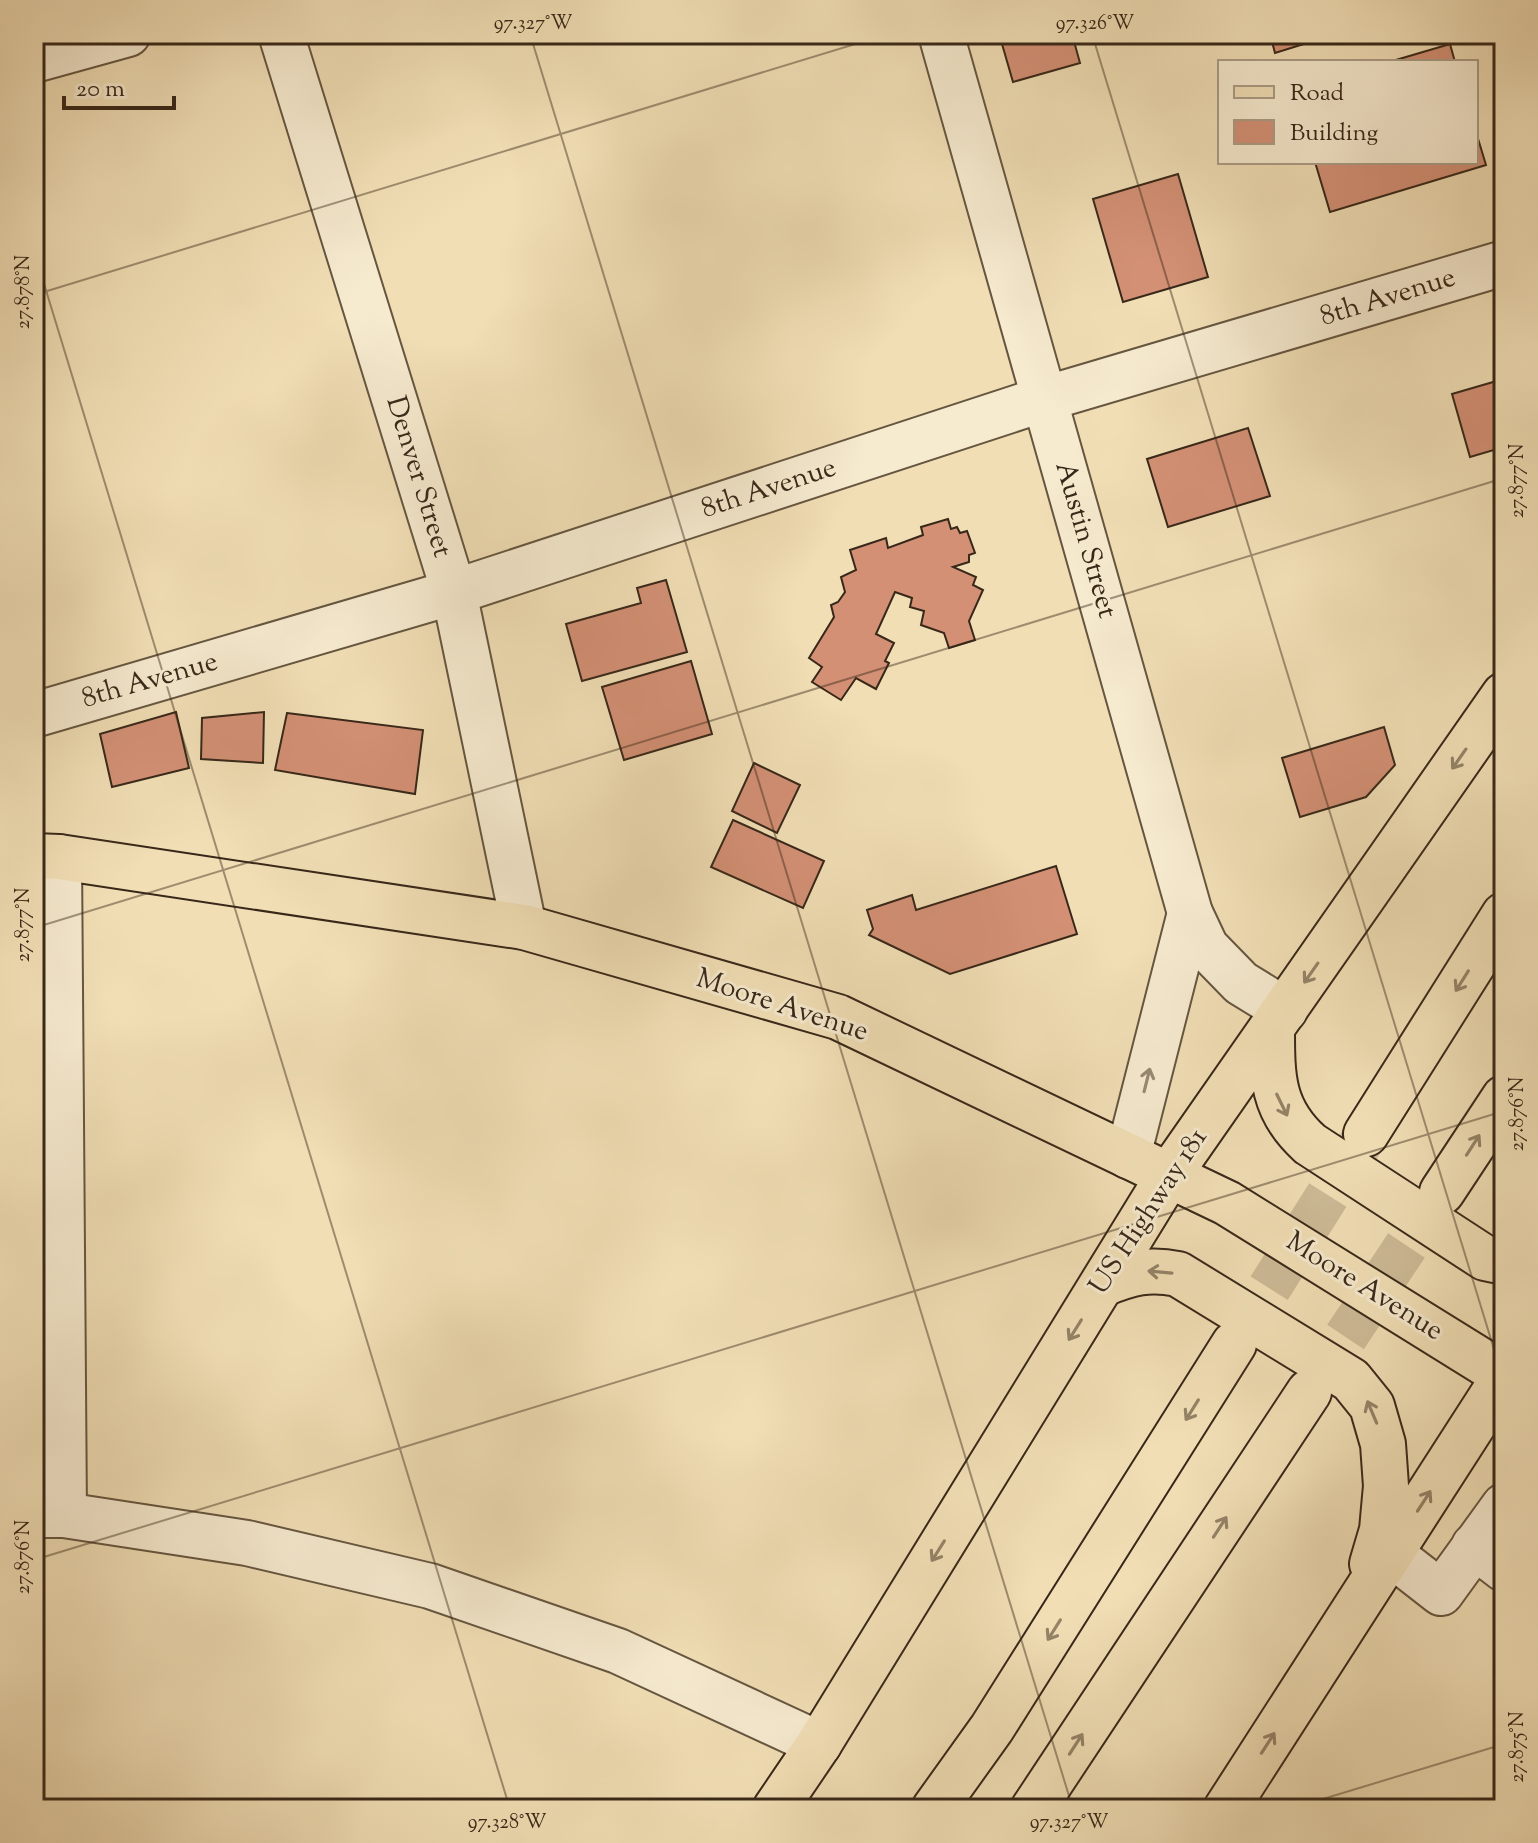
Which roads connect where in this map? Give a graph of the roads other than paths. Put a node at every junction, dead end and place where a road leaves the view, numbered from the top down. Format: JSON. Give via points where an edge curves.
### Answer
{"nodes":[{"id":1,"x":128,"y":34,"type":"edge"},
{"id":2,"x":281,"y":34,"type":"edge"},
{"id":3,"x":941,"y":34,"type":"edge"},
{"id":4,"x":34,"y":60,"type":"edge"},
{"id":5,"x":1504,"y":263,"type":"edge"},
{"id":6,"x":1044,"y":399,"type":"junction"},
{"id":7,"x":454,"y":592,"type":"junction"},
{"id":8,"x":1504,"y":695,"type":"edge"},
{"id":9,"x":34,"y":715,"type":"edge"},
{"id":10,"x":46,"y":856,"type":"edge"},
{"id":11,"x":1190,"y":913,"type":"junction"},
{"id":12,"x":1504,"y":915,"type":"edge"},
{"id":13,"x":524,"y":927,"type":"junction"},
{"id":14,"x":1278,"y":1019,"type":"junction"},
{"id":15,"x":1504,"y":1098,"type":"edge"},
{"id":16,"x":1366,"y":1134,"type":"tunnel mouth"},
{"id":17,"x":48,"y":1150,"type":"edge"},
{"id":18,"x":1128,"y":1156,"type":"junction"},
{"id":19,"x":1169,"y":1175,"type":"junction"},
{"id":20,"x":1442,"y":1192,"type":"tunnel mouth"},
{"id":21,"x":1504,"y":1262,"type":"edge"},
{"id":22,"x":1103,"y":1284,"type":"junction"},
{"id":23,"x":1234,"y":1344,"type":"tunnel mouth"},
{"id":24,"x":1504,"y":1376,"type":"edge"},
{"id":25,"x":1309,"y":1392,"type":"tunnel mouth"},
{"id":26,"x":1504,"y":1506,"type":"edge"},
{"id":27,"x":49,"y":1515,"type":"edge"},
{"id":28,"x":1391,"y":1554,"type":"junction"},
{"id":29,"x":1489,"y":1558,"type":"edge"},
{"id":30,"x":1362,"y":1597,"type":"junction"},
{"id":31,"x":819,"y":1744,"type":"junction"},
{"id":32,"x":775,"y":1809,"type":"edge"},
{"id":33,"x":934,"y":1809,"type":"edge"},
{"id":34,"x":1033,"y":1809,"type":"edge"},
{"id":35,"x":1226,"y":1809,"type":"edge"}],
"edges":[{"from":1,"to":4,"type":"street"},
{"from":2,"to":7,"type":"street","name":"Denver Street"},
{"from":3,"to":6,"type":"street","name":"Austin Street"},
{"from":5,"to":6,"type":"street","name":"8th Avenue"},
{"from":6,"to":7,"type":"street","name":"8th Avenue"},
{"from":6,"to":11,"type":"street","name":"Austin Street"},
{"from":7,"to":9,"type":"street","name":"8th Avenue"},
{"from":7,"to":13,"type":"street","name":"Denver Street"},
{"from":8,"to":14,"type":"main road","name":"US Highway 181","one_way":true},
{"from":10,"to":13,"type":"main road","name":"Moore Avenue"},
{"from":10,"to":17,"type":"street"},
{"from":11,"to":14,"type":"street","name":"Austin Street","via":[[1206,947]]},
{"from":18,"to":11,"type":"street","one_way":true},
{"from":12,"to":16,"type":"main road","one_way":true},
{"from":13,"to":18,"type":"main road","name":"Moore Avenue","via":[[838,1017]]},
{"from":14,"to":19,"type":"main road","name":"US Highway 181"},
{"from":14,"to":21,"type":"main road","one_way":true,"via":[[1273,1085],[1298,1133],[1485,1258]]},
{"from":20,"to":15,"type":"main road","one_way":true},
{"from":17,"to":27,"type":"street"},
{"from":18,"to":19,"type":"main road","name":"Moore Avenue"},
{"from":19,"to":22,"type":"main road","name":"US Highway 181"},
{"from":19,"to":24,"type":"main road","name":"Moore Avenue","via":[[1227,1203]]},
{"from":30,"to":22,"type":"main road","one_way":true,"via":[[1382,1530],[1386,1486],[1383,1444],[1372,1406],[1351,1380],[1178,1274],[1132,1273]]},
{"from":22,"to":31,"type":"main road","name":"US Highway 181","one_way":true},
{"from":23,"to":33,"type":"main road","one_way":true,"via":[[992,1728]]},
{"from":28,"to":24,"type":"main road","one_way":true},
{"from":34,"to":25,"type":"main road","one_way":true},
{"from":26,"to":29,"type":"street"},
{"from":27,"to":31,"type":"street","via":[[247,1543],[430,1586],[618,1651]]},
{"from":28,"to":29,"type":"street","via":[[1441,1593]]},
{"from":28,"to":30,"type":"main road"},
{"from":35,"to":30,"type":"main road","one_way":true},
{"from":31,"to":32,"type":"main road","name":"US Highway 181"}]}
